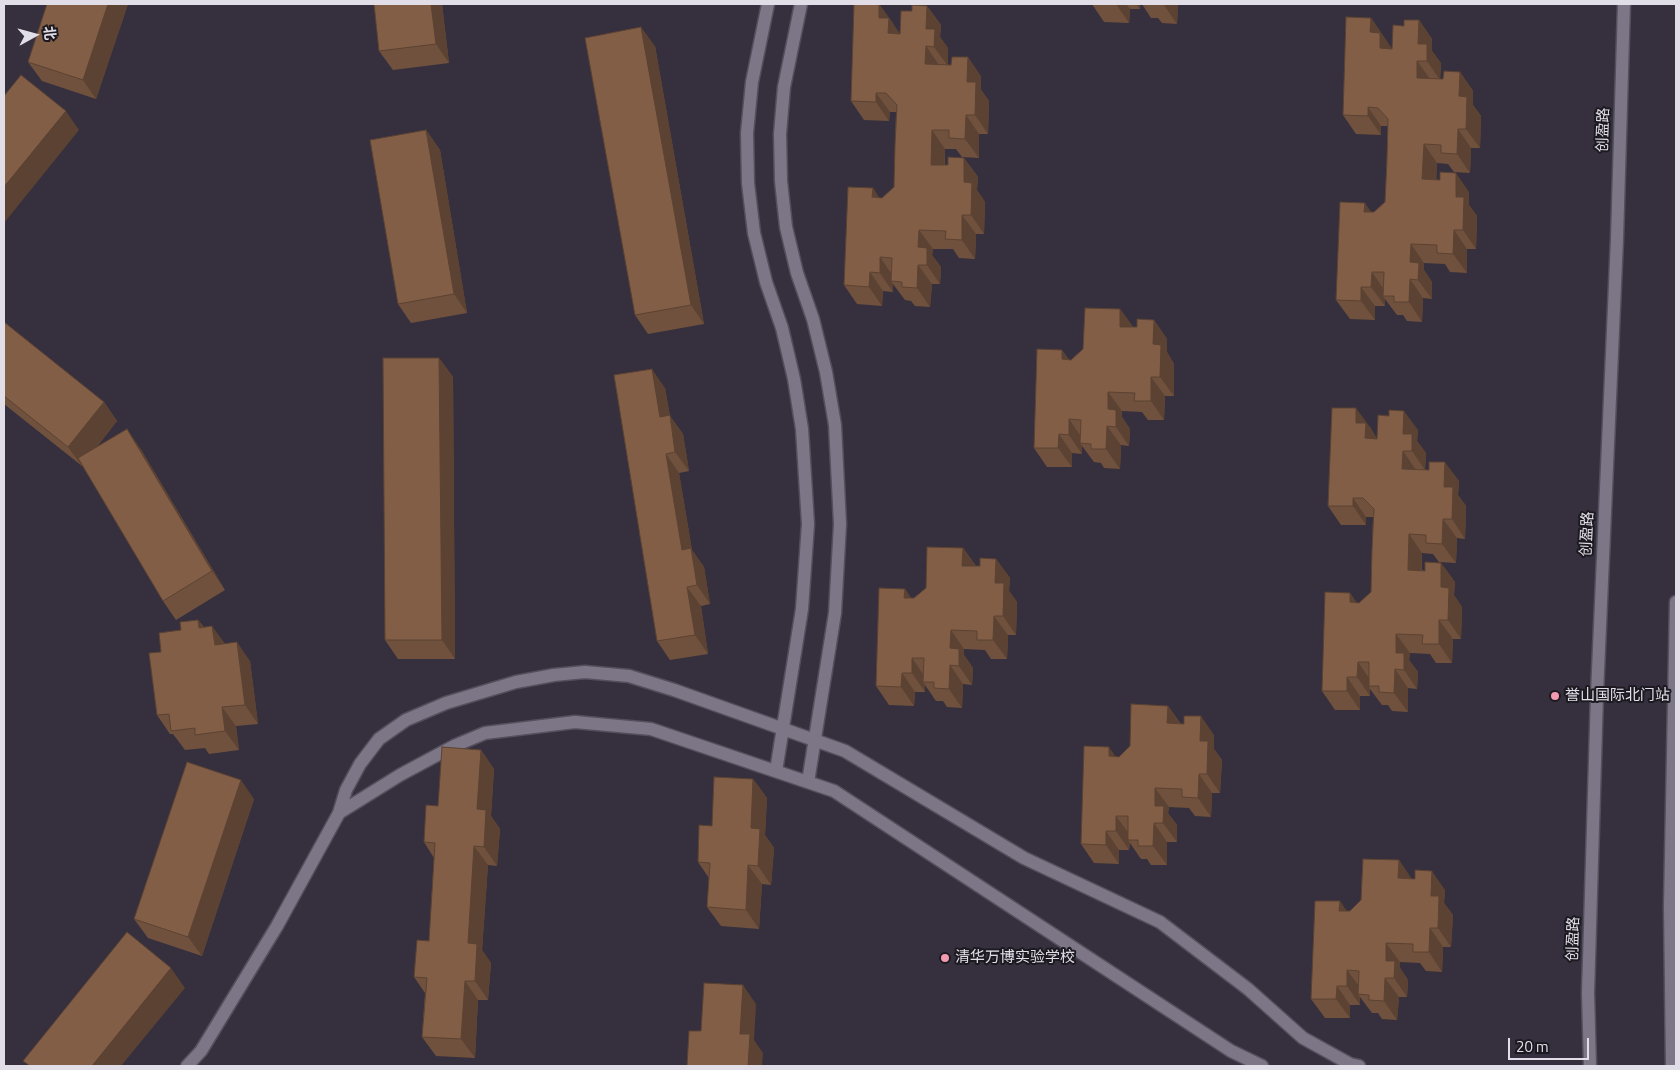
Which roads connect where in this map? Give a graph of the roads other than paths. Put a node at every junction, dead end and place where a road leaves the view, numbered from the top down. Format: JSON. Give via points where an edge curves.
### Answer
{"nodes":[{"id":1,"x":768,"y":4,"type":"edge"},
{"id":2,"x":801,"y":4,"type":"edge"},
{"id":3,"x":1624,"y":4,"type":"edge"},
{"id":4,"x":1676,"y":602,"type":"edge"},
{"id":5,"x":783,"y":729,"type":"junction"},
{"id":6,"x":814,"y":740,"type":"junction"},
{"id":7,"x":776,"y":772,"type":"junction"},
{"id":8,"x":808,"y":782,"type":"junction"},
{"id":9,"x":339,"y":813,"type":"junction"},
{"id":10,"x":187,"y":1066,"type":"edge"},
{"id":11,"x":1262,"y":1066,"type":"edge"},
{"id":12,"x":1359,"y":1066,"type":"edge"},
{"id":13,"x":1590,"y":1066,"type":"edge"},
{"id":14,"x":1672,"y":1066,"type":"edge"}],
"edges":[{"from":1,"to":5,"type":"street","via":[[752,82],[747,133],[748,183],[760,258],[782,328],[795,387],[802,430],[808,524],[802,609]]},
{"from":2,"to":6,"type":"street","via":[[784,87],[780,181],[797,273],[826,372],[835,425],[840,524],[835,613]]},
{"from":3,"to":13,"type":"street","name":"创盈路","via":[[1597,694],[1588,993]]},
{"from":4,"to":14,"type":"street","via":[[1670,906]]},
{"from":5,"to":6,"type":"street"},
{"from":5,"to":7,"type":"street"},
{"from":5,"to":9,"type":"street","via":[[629,676],[585,672],[526,680],[446,703],[406,720],[379,739],[360,764],[346,790]]},
{"from":6,"to":8,"type":"street"},
{"from":6,"to":12,"type":"street","via":[[845,751],[1024,858],[1160,922],[1248,990],[1303,1038]]},
{"from":7,"to":8,"type":"street"},
{"from":7,"to":9,"type":"street","via":[[651,728],[575,722],[485,733],[400,775]]},
{"from":8,"to":11,"type":"street","via":[[834,791],[1231,1051]]},
{"from":9,"to":10,"type":"street","via":[[277,926],[201,1051]]}]}
